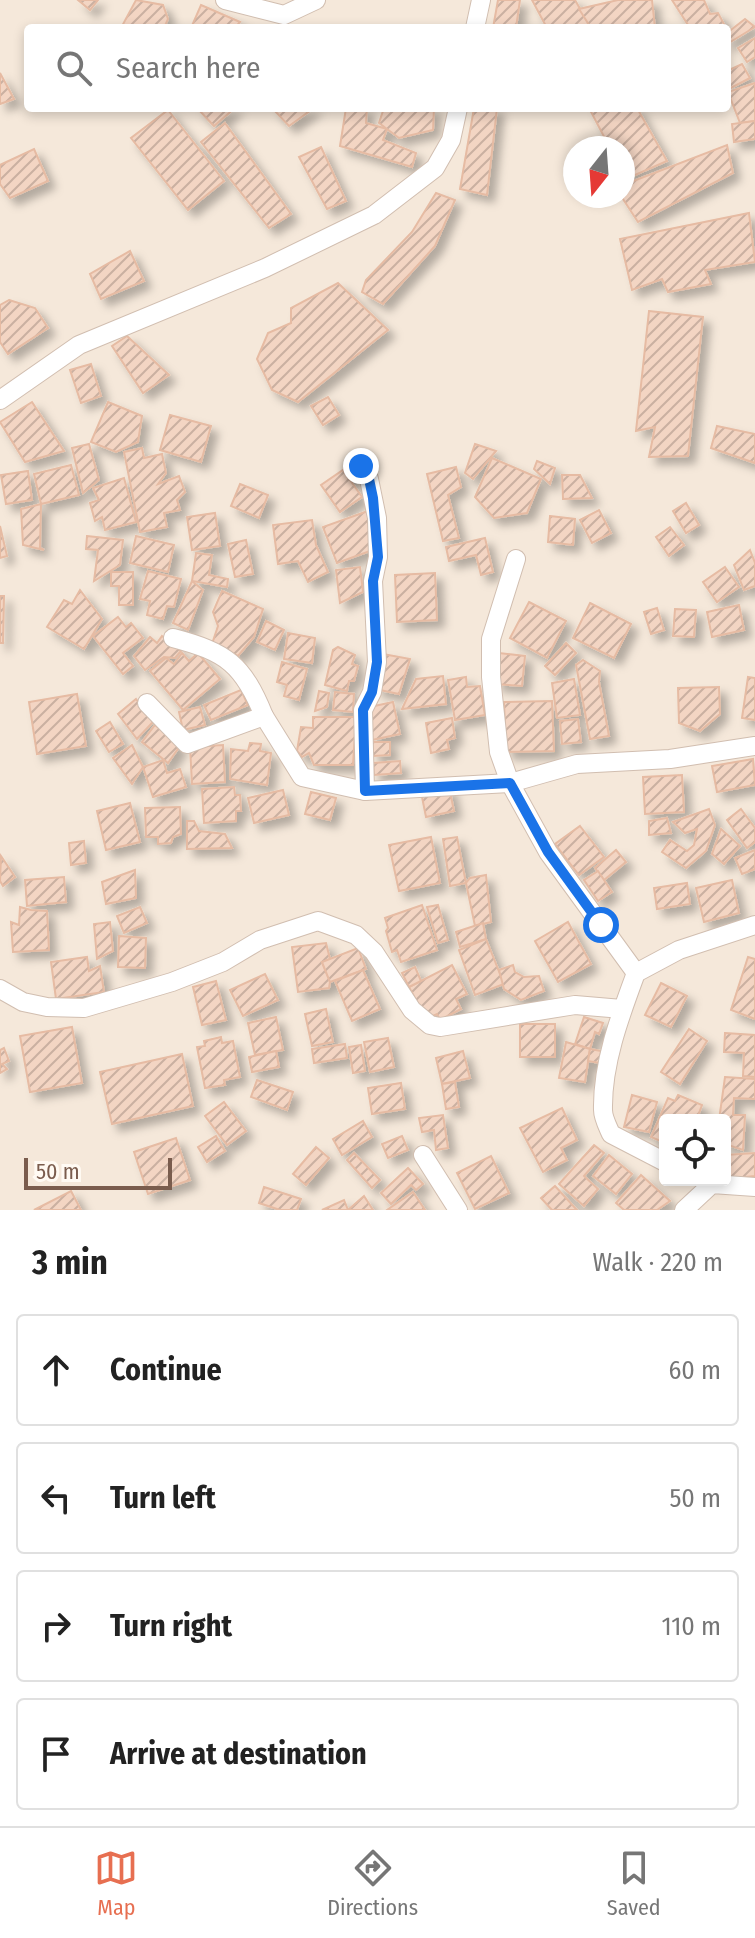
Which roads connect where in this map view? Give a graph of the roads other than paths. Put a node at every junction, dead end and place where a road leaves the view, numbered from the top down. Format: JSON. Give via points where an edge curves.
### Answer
{"nodes":[{"id":1,"x":225,"y":0,"type":"edge"},
{"id":2,"x":316,"y":0,"type":"edge"},
{"id":3,"x":481,"y":0,"type":"edge"},
{"id":4,"x":476,"y":24,"type":"edge"},
{"id":5,"x":457,"y":112,"type":"edge"},
{"id":6,"x":0,"y":400,"type":"edge"},
{"id":7,"x":361,"y":466,"type":"dead end"},
{"id":8,"x":516,"y":559,"type":"dead end"},
{"id":9,"x":173,"y":638,"type":"dead end"},
{"id":10,"x":147,"y":703,"type":"dead end"},
{"id":11,"x":264,"y":716,"type":"junction"},
{"id":12,"x":755,"y":746,"type":"edge"},
{"id":13,"x":510,"y":783,"type":"junction"},
{"id":14,"x":365,"y":791,"type":"junction"},
{"id":15,"x":755,"y":925,"type":"edge"},
{"id":16,"x":636,"y":973,"type":"junction"},
{"id":17,"x":0,"y":989,"type":"edge"},
{"id":18,"x":622,"y":1009,"type":"junction"},
{"id":19,"x":423,"y":1155,"type":"dead end"},
{"id":20,"x":659,"y":1159,"type":"edge"},
{"id":21,"x":731,"y":1184,"type":"edge"},
{"id":22,"x":705,"y":1186,"type":"edge"},
{"id":23,"x":755,"y":1187,"type":"edge"},
{"id":24,"x":458,"y":1210,"type":"edge"},
{"id":25,"x":684,"y":1210,"type":"edge"}],
"edges":[{"from":1,"to":2,"type":"street","via":[[284,15]]},
{"from":3,"to":4,"type":"street"},
{"from":5,"to":6,"type":"street","via":[[451,140],[435,168],[374,215],[265,268],[79,345]]},
{"from":7,"to":14,"type":"street","via":[[377,518],[378,557],[373,581],[377,662],[363,710]]},
{"from":8,"to":13,"type":"street","via":[[491,639],[499,752]]},
{"from":9,"to":11,"type":"street","via":[[207,647],[241,671]]},
{"from":10,"to":11,"type":"street","via":[[187,744]]},
{"from":11,"to":14,"type":"street","via":[[302,777]]},
{"from":12,"to":13,"type":"street","via":[[670,759],[577,764]]},
{"from":13,"to":14,"type":"street"},
{"from":13,"to":16,"type":"street","via":[[548,852]]},
{"from":15,"to":16,"type":"street","via":[[679,950]]},
{"from":16,"to":18,"type":"street"},
{"from":17,"to":18,"type":"street","via":[[35,1005],[84,1008],[172,982],[260,940],[318,921],[356,935],[374,952],[412,1010],[430,1025],[575,1005]]},
{"from":18,"to":20,"type":"street","via":[[603,1113],[611,1134]]},
{"from":19,"to":24,"type":"street"},
{"from":21,"to":23,"type":"street"},
{"from":22,"to":25,"type":"street"}]}
